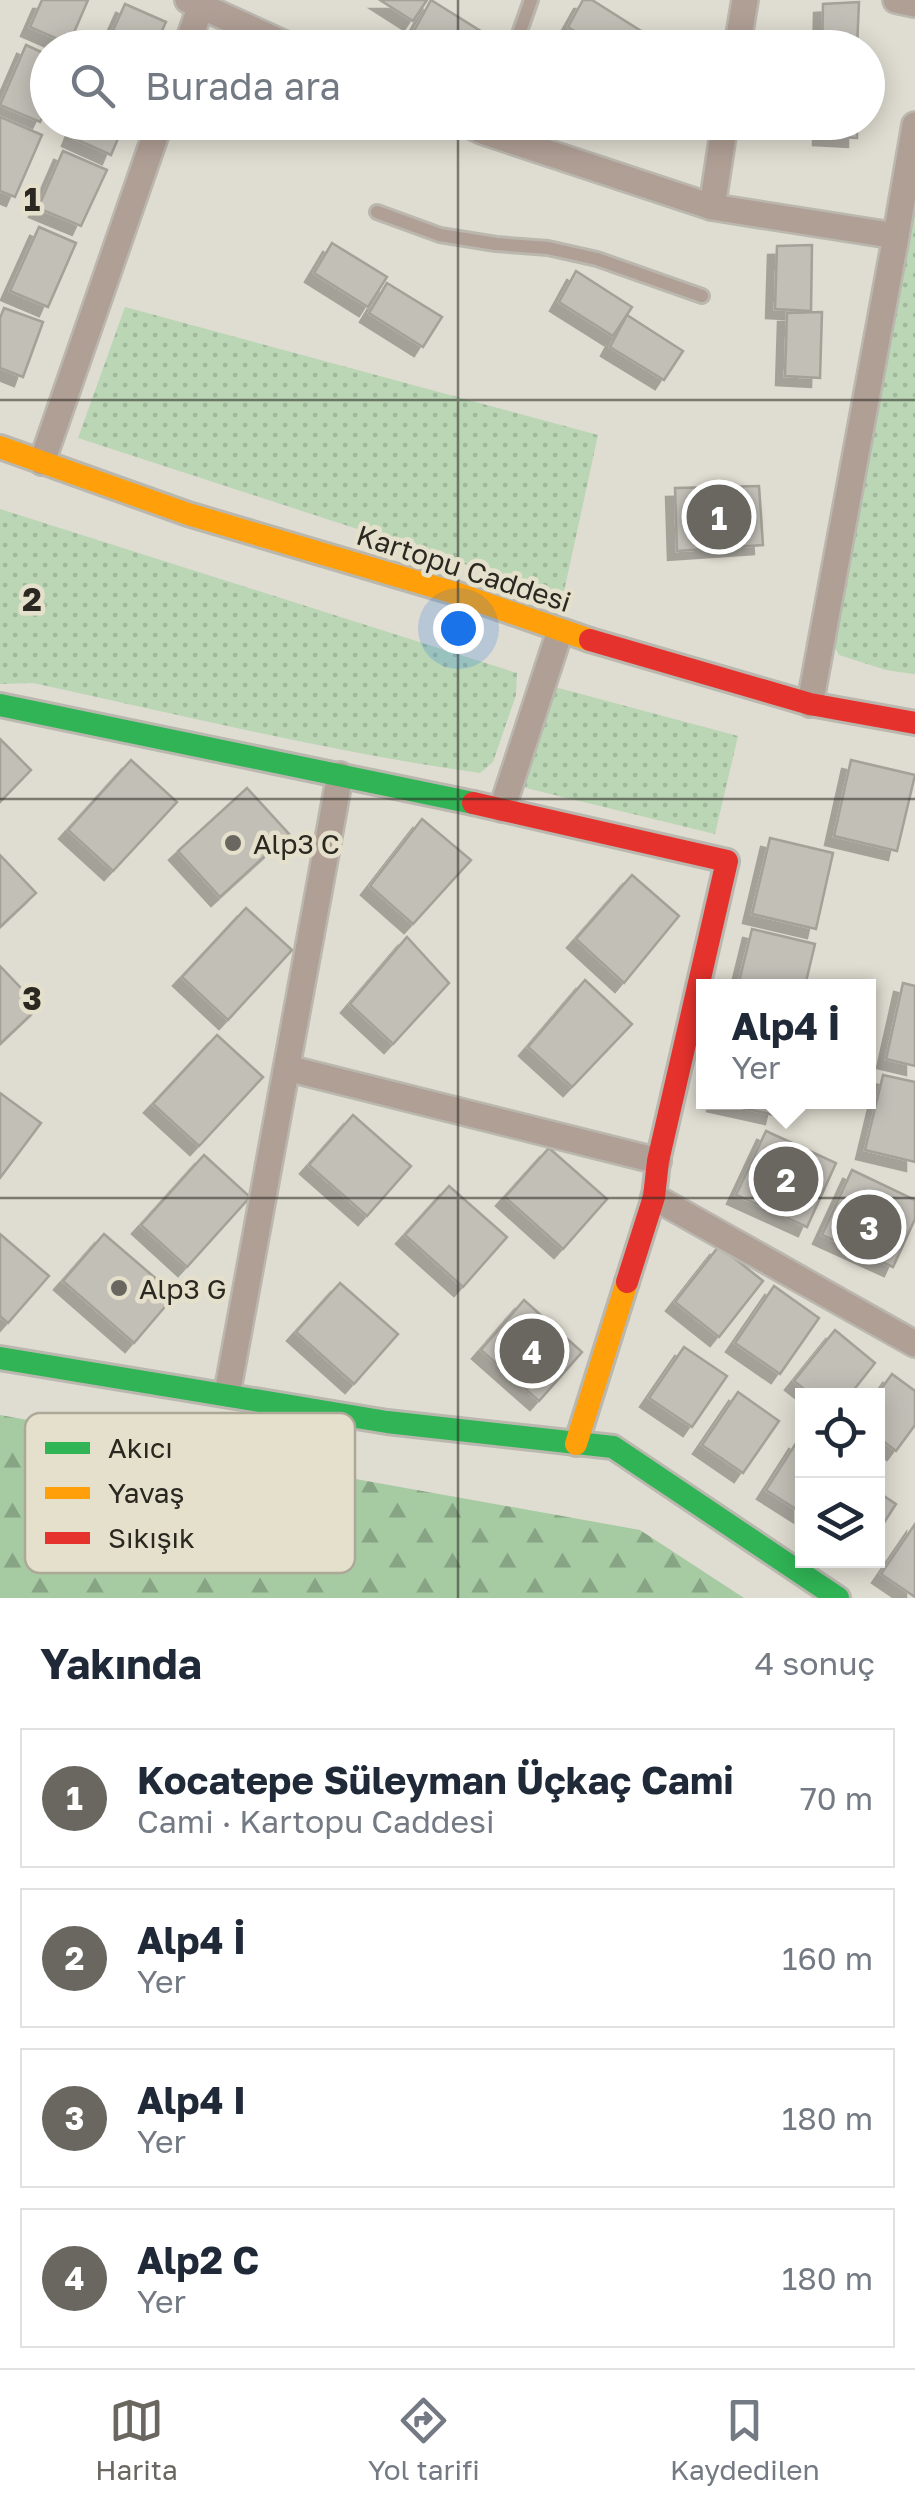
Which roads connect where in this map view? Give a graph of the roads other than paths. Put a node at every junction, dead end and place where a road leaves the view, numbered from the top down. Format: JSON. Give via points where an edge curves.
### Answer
{"nodes":[{"id":1,"x":532,"y":0,"type":"edge"},
{"id":2,"x":745,"y":0,"type":"edge"},
{"id":3,"x":896,"y":0,"type":"edge"},
{"id":4,"x":197,"y":2,"type":"edge"},
{"id":5,"x":915,"y":4,"type":"edge"},
{"id":6,"x":190,"y":30,"type":"edge"},
{"id":7,"x":255,"y":30,"type":"edge"},
{"id":8,"x":521,"y":30,"type":"edge"},
{"id":9,"x":740,"y":30,"type":"edge"},
{"id":10,"x":915,"y":125,"type":"edge"},
{"id":11,"x":154,"y":140,"type":"edge"},
{"id":12,"x":520,"y":140,"type":"edge"},
{"id":13,"x":722,"y":140,"type":"edge"},
{"id":14,"x":712,"y":207,"type":"junction"},
{"id":15,"x":376,"y":212,"type":"dead end"},
{"id":16,"x":896,"y":236,"type":"junction"},
{"id":17,"x":702,"y":296,"type":"dead end"},
{"id":18,"x":0,"y":447,"type":"edge"},
{"id":19,"x":42,"y":462,"type":"junction"},
{"id":20,"x":560,"y":632,"type":"junction"},
{"id":21,"x":810,"y":704,"type":"junction"},
{"id":22,"x":0,"y":705,"type":"edge"},
{"id":23,"x":915,"y":723,"type":"edge"},
{"id":24,"x":340,"y":775,"type":"junction"},
{"id":25,"x":502,"y":809,"type":"junction"},
{"id":26,"x":700,"y":979,"type":"edge"},
{"id":27,"x":696,"y":996,"type":"edge"},
{"id":28,"x":287,"y":1068,"type":"junction"},
{"id":29,"x":658,"y":1161,"type":"junction"},
{"id":30,"x":654,"y":1198,"type":"junction"},
{"id":31,"x":915,"y":1344,"type":"edge"},
{"id":32,"x":0,"y":1358,"type":"edge"},
{"id":33,"x":228,"y":1394,"type":"junction"},
{"id":34,"x":336,"y":1413,"type":"edge"},
{"id":35,"x":355,"y":1416,"type":"edge"},
{"id":36,"x":576,"y":1444,"type":"junction"},
{"id":37,"x":838,"y":1598,"type":"edge"}],
"edges":[{"from":1,"to":8,"type":"lane"},
{"from":2,"to":9,"type":"street"},
{"from":3,"to":5,"type":"street"},
{"from":4,"to":6,"type":"street"},
{"from":4,"to":7,"type":"street"},
{"from":10,"to":16,"type":"street"},
{"from":11,"to":19,"type":"street"},
{"from":12,"to":14,"type":"street"},
{"from":13,"to":14,"type":"street"},
{"from":14,"to":16,"type":"street"},
{"from":15,"to":17,"type":"lane","via":[[454,238],[584,256]]},
{"from":16,"to":21,"type":"street"},
{"from":18,"to":19,"type":"street","name":"Kartopu Caddesi"},
{"from":19,"to":20,"type":"street","name":"Kartopu Caddesi"},
{"from":20,"to":21,"type":"street","name":"Kartopu Caddesi"},
{"from":20,"to":25,"type":"street"},
{"from":21,"to":23,"type":"street","name":"Kartopu Caddesi"},
{"from":22,"to":24,"type":"street"},
{"from":24,"to":25,"type":"street"},
{"from":24,"to":28,"type":"street"},
{"from":25,"to":26,"type":"street","via":[[727,861]]},
{"from":27,"to":29,"type":"street"},
{"from":28,"to":29,"type":"street"},
{"from":28,"to":33,"type":"street"},
{"from":29,"to":30,"type":"street"},
{"from":30,"to":31,"type":"street"},
{"from":30,"to":36,"type":"street"},
{"from":32,"to":33,"type":"street"},
{"from":33,"to":34,"type":"street"},
{"from":35,"to":36,"type":"street"},
{"from":36,"to":37,"type":"street","via":[[613,1447]]}]}
